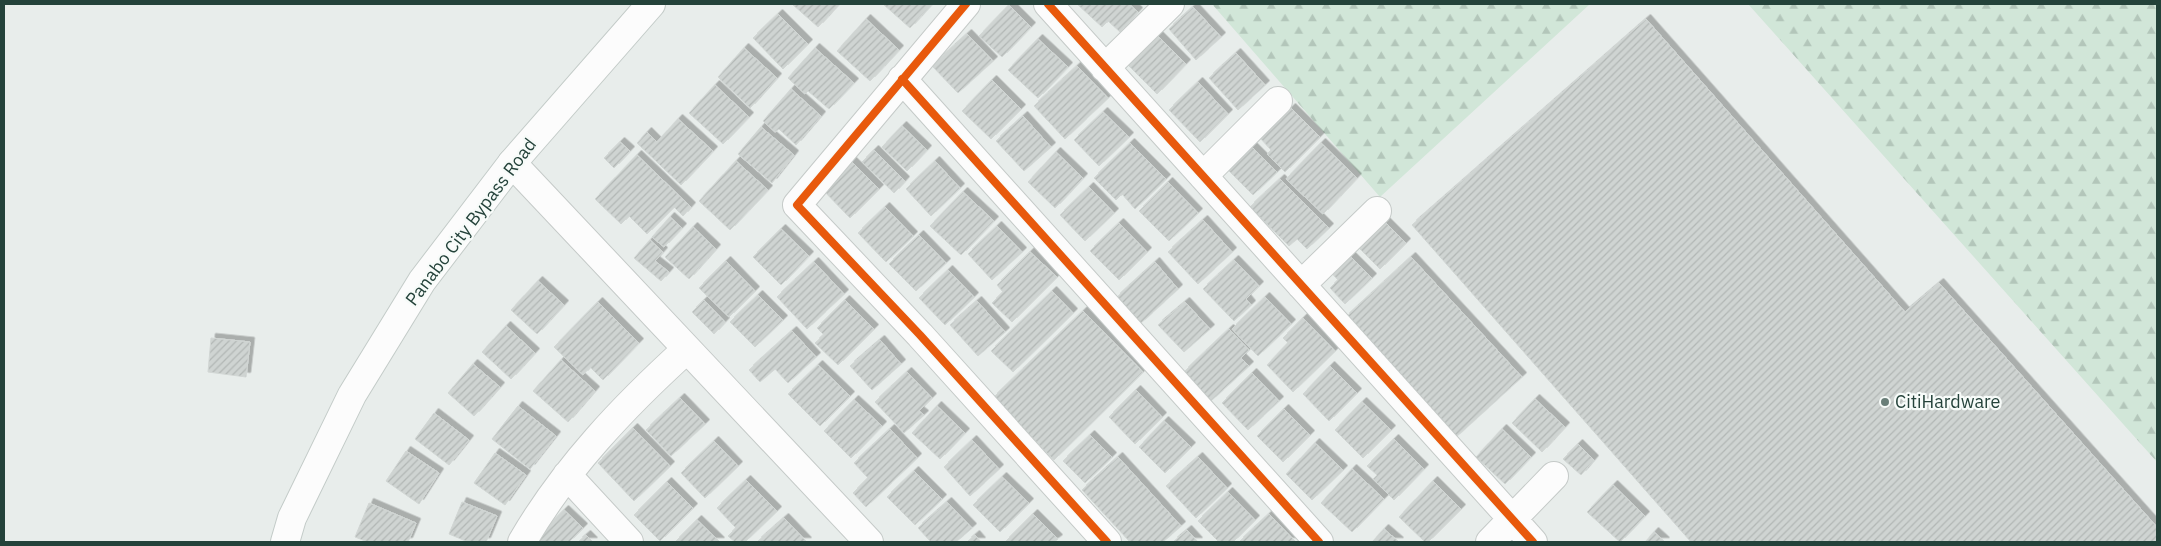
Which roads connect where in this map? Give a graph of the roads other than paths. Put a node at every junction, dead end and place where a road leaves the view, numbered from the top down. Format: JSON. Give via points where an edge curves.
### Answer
{"nodes":[{"id":1,"x":650,"y":4,"type":"edge"},
{"id":2,"x":966,"y":4,"type":"edge"},
{"id":3,"x":1048,"y":4,"type":"edge"},
{"id":4,"x":1170,"y":4,"type":"edge"},
{"id":5,"x":1105,"y":68,"type":"junction"},
{"id":6,"x":902,"y":80,"type":"junction"},
{"id":7,"x":1278,"y":101,"type":"dead end"},
{"id":8,"x":512,"y":163,"type":"junction"},
{"id":9,"x":1203,"y":176,"type":"junction"},
{"id":10,"x":1377,"y":211,"type":"dead end"},
{"id":11,"x":1301,"y":285,"type":"junction"},
{"id":12,"x":688,"y":349,"type":"junction"},
{"id":13,"x":567,"y":475,"type":"junction"},
{"id":14,"x":1554,"y":476,"type":"dead end"},
{"id":15,"x":1513,"y":520,"type":"junction"},
{"id":16,"x":284,"y":542,"type":"edge"},
{"id":17,"x":522,"y":542,"type":"edge"},
{"id":18,"x":628,"y":542,"type":"edge"},
{"id":19,"x":869,"y":542,"type":"edge"},
{"id":20,"x":1107,"y":542,"type":"edge"},
{"id":21,"x":1319,"y":542,"type":"edge"},
{"id":22,"x":1490,"y":542,"type":"edge"},
{"id":23,"x":1533,"y":542,"type":"edge"}],
"edges":[{"from":1,"to":8,"type":"street","name":"Panabo City Bypass Road"},
{"from":2,"to":6,"type":"street"},
{"from":3,"to":5,"type":"street"},
{"from":4,"to":5,"type":"street"},
{"from":5,"to":9,"type":"street"},
{"from":6,"to":20,"type":"street","via":[[797,205],[920,335]]},
{"from":6,"to":21,"type":"street"},
{"from":7,"to":9,"type":"street"},
{"from":8,"to":12,"type":"street"},
{"from":8,"to":16,"type":"street","name":"Panabo City Bypass Road","via":[[422,281],[352,396],[292,518]]},
{"from":9,"to":11,"type":"street"},
{"from":10,"to":11,"type":"street"},
{"from":11,"to":15,"type":"street"},
{"from":12,"to":13,"type":"street","via":[[637,395]]},
{"from":12,"to":19,"type":"street"},
{"from":13,"to":17,"type":"street"},
{"from":13,"to":18,"type":"street"},
{"from":14,"to":15,"type":"street"},
{"from":15,"to":22,"type":"street"},
{"from":15,"to":23,"type":"street"}]}
